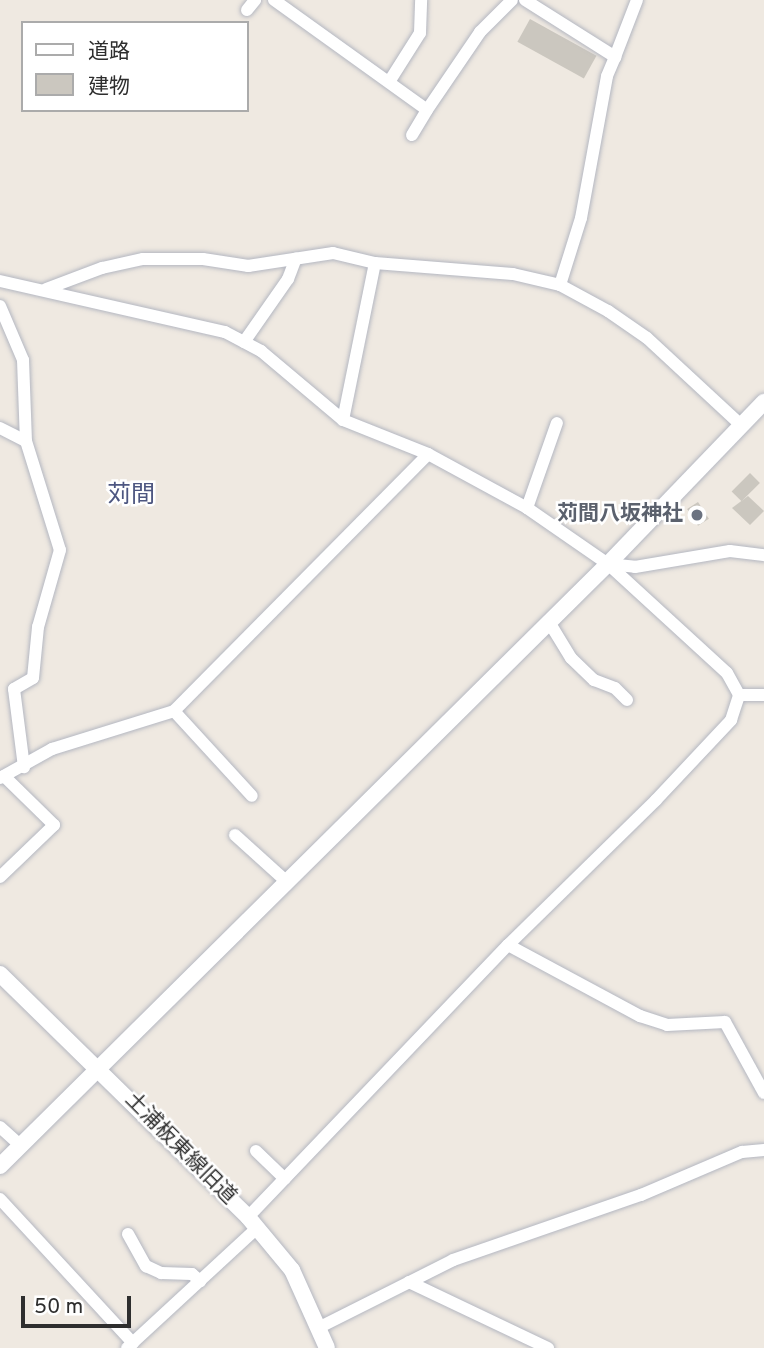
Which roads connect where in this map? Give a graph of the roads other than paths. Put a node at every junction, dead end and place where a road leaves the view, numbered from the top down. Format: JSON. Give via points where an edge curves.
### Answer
{"nodes":[{"id":1,"x":274,"y":0,"type":"edge"},
{"id":2,"x":421,"y":0,"type":"edge"},
{"id":3,"x":512,"y":0,"type":"edge"},
{"id":4,"x":525,"y":0,"type":"edge"},
{"id":5,"x":637,"y":0,"type":"edge"},
{"id":6,"x":615,"y":57,"type":"junction"},
{"id":7,"x":389,"y":82,"type":"junction"},
{"id":8,"x":426,"y":110,"type":"junction"},
{"id":9,"x":412,"y":135,"type":"dead end"},
{"id":10,"x":296,"y":258,"type":"junction"},
{"id":11,"x":375,"y":263,"type":"junction"},
{"id":12,"x":0,"y":281,"type":"edge"},
{"id":13,"x":560,"y":285,"type":"junction"},
{"id":14,"x":46,"y":289,"type":"junction"},
{"id":15,"x":0,"y":306,"type":"edge"},
{"id":16,"x":244,"y":342,"type":"junction"},
{"id":17,"x":764,"y":402,"type":"edge"},
{"id":18,"x":344,"y":420,"type":"junction"},
{"id":19,"x":557,"y":423,"type":"dead end"},
{"id":20,"x":742,"y":426,"type":"junction"},
{"id":21,"x":0,"y":428,"type":"edge"},
{"id":22,"x":26,"y":440,"type":"junction"},
{"id":23,"x":428,"y":454,"type":"junction"},
{"id":24,"x":527,"y":508,"type":"junction"},
{"id":25,"x":764,"y":555,"type":"edge"},
{"id":26,"x":608,"y":564,"type":"junction"},
{"id":27,"x":549,"y":622,"type":"junction"},
{"id":28,"x":739,"y":695,"type":"junction"},
{"id":29,"x":764,"y":695,"type":"edge"},
{"id":30,"x":627,"y":700,"type":"dead end"},
{"id":31,"x":174,"y":711,"type":"junction"},
{"id":32,"x":24,"y":766,"type":"junction"},
{"id":33,"x":2,"y":777,"type":"edge"},
{"id":34,"x":252,"y":796,"type":"dead end"},
{"id":35,"x":235,"y":835,"type":"dead end"},
{"id":36,"x":0,"y":877,"type":"edge"},
{"id":37,"x":287,"y":882,"type":"junction"},
{"id":38,"x":508,"y":945,"type":"junction"},
{"id":39,"x":0,"y":974,"type":"edge"},
{"id":40,"x":99,"y":1069,"type":"junction"},
{"id":41,"x":764,"y":1093,"type":"edge"},
{"id":42,"x":0,"y":1127,"type":"edge"},
{"id":43,"x":21,"y":1146,"type":"junction"},
{"id":44,"x":764,"y":1150,"type":"edge"},
{"id":45,"x":256,"y":1152,"type":"dead end"},
{"id":46,"x":0,"y":1166,"type":"edge"},
{"id":47,"x":285,"y":1179,"type":"junction"},
{"id":48,"x":0,"y":1199,"type":"edge"},
{"id":49,"x":253,"y":1223,"type":"junction"},
{"id":50,"x":128,"y":1234,"type":"dead end"},
{"id":51,"x":200,"y":1281,"type":"junction"},
{"id":52,"x":409,"y":1282,"type":"junction"},
{"id":53,"x":320,"y":1328,"type":"junction"},
{"id":54,"x":130,"y":1345,"type":"edge"},
{"id":55,"x":327,"y":1348,"type":"edge"},
{"id":56,"x":548,"y":1348,"type":"edge"}],
"edges":[{"from":1,"to":7,"type":"street"},
{"from":2,"to":7,"type":"street","via":[[420,33]]},
{"from":3,"to":8,"type":"street","via":[[480,32]]},
{"from":4,"to":6,"type":"street"},
{"from":5,"to":6,"type":"street"},
{"from":6,"to":13,"type":"street","via":[[607,76],[581,218]]},
{"from":7,"to":8,"type":"street"},
{"from":8,"to":9,"type":"street"},
{"from":10,"to":11,"type":"street","via":[[333,253]]},
{"from":10,"to":14,"type":"street","via":[[248,266],[203,259],[143,260],[102,268]]},
{"from":10,"to":16,"type":"street","via":[[288,279]]},
{"from":11,"to":13,"type":"street","via":[[469,267]]},
{"from":11,"to":18,"type":"street"},
{"from":12,"to":14,"type":"street"},
{"from":13,"to":20,"type":"street","via":[[647,338]]},
{"from":14,"to":16,"type":"street","via":[[225,332]]},
{"from":15,"to":22,"type":"street","via":[[23,360]]},
{"from":16,"to":18,"type":"street"},
{"from":17,"to":20,"type":"street"},
{"from":18,"to":23,"type":"street"},
{"from":19,"to":24,"type":"street"},
{"from":20,"to":26,"type":"street"},
{"from":21,"to":22,"type":"street"},
{"from":22,"to":32,"type":"street","via":[[60,550],[38,627],[33,678],[14,689]]},
{"from":23,"to":24,"type":"street"},
{"from":23,"to":31,"type":"street"},
{"from":24,"to":26,"type":"street"},
{"from":25,"to":26,"type":"street","via":[[730,551],[635,567]]},
{"from":26,"to":27,"type":"street"},
{"from":26,"to":28,"type":"street","via":[[727,673]]},
{"from":27,"to":30,"type":"street","via":[[571,658],[594,680],[614,688]]},
{"from":27,"to":37,"type":"street"},
{"from":28,"to":29,"type":"street"},
{"from":28,"to":38,"type":"street","via":[[731,720]]},
{"from":31,"to":32,"type":"street","via":[[52,750]]},
{"from":31,"to":34,"type":"street"},
{"from":32,"to":33,"type":"street"},
{"from":33,"to":36,"type":"street","via":[[54,825]]},
{"from":35,"to":37,"type":"street"},
{"from":37,"to":40,"type":"street"},
{"from":38,"to":41,"type":"street","via":[[640,1016],[667,1025],[724,1022]]},
{"from":38,"to":47,"type":"street"},
{"from":39,"to":40,"type":"street","name":"土浦板東線旧道"},
{"from":40,"to":43,"type":"street"},
{"from":40,"to":49,"type":"street","name":"土浦板東線旧道"},
{"from":42,"to":43,"type":"street"},
{"from":43,"to":46,"type":"street"},
{"from":44,"to":52,"type":"street","via":[[742,1152],[641,1195],[453,1260]]},
{"from":45,"to":47,"type":"street"},
{"from":47,"to":49,"type":"street"},
{"from":48,"to":54,"type":"street"},
{"from":49,"to":51,"type":"street"},
{"from":49,"to":53,"type":"street","name":"土浦板東線旧道","via":[[292,1270]]},
{"from":50,"to":51,"type":"street","via":[[146,1266],[161,1273],[192,1274]]},
{"from":51,"to":54,"type":"street"},
{"from":52,"to":53,"type":"street"},
{"from":52,"to":56,"type":"street"},
{"from":53,"to":55,"type":"street","name":"土浦板東線旧道"}]}
